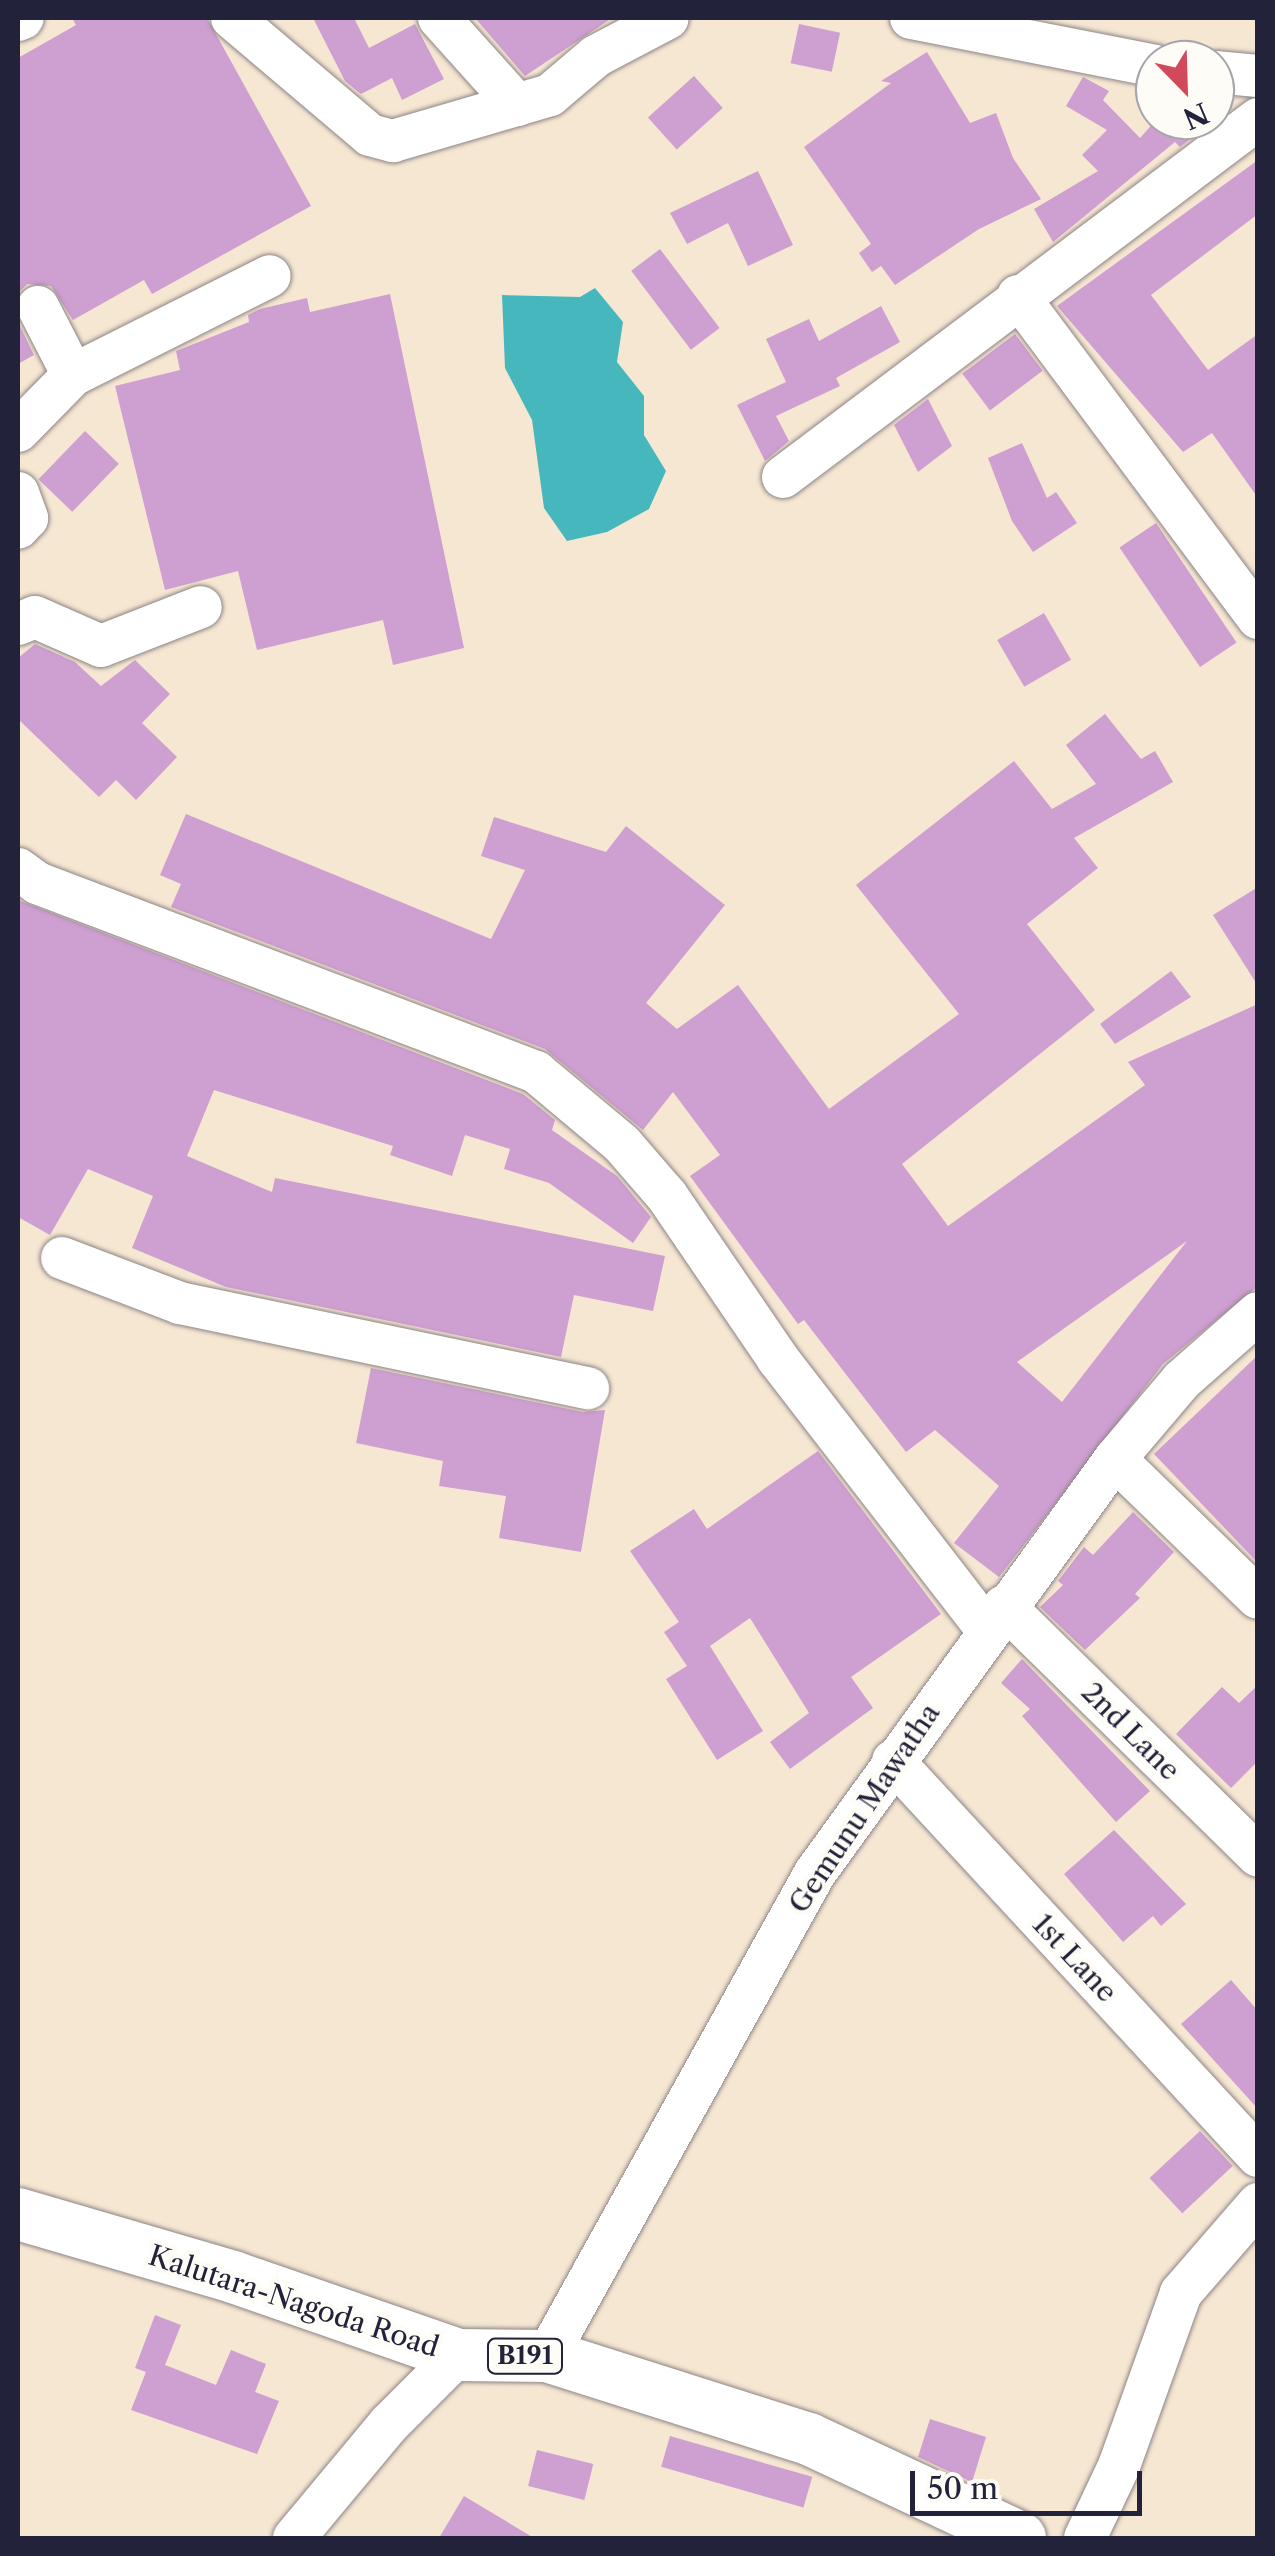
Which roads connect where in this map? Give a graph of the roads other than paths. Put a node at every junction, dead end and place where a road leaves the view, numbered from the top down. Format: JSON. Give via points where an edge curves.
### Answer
{"nodes":[{"id":1,"x":232,"y":18,"type":"edge"},
{"id":2,"x":440,"y":18,"type":"edge"},
{"id":3,"x":668,"y":18,"type":"edge"},
{"id":4,"x":911,"y":18,"type":"edge"},
{"id":5,"x":1135,"y":62,"type":"edge"},
{"id":6,"x":516,"y":105,"type":"junction"},
{"id":7,"x":1258,"y":119,"type":"edge"},
{"id":8,"x":270,"y":276,"type":"dead end"},
{"id":9,"x":1018,"y":296,"type":"junction"},
{"id":10,"x":38,"y":307,"type":"dead end"},
{"id":11,"x":73,"y":375,"type":"junction"},
{"id":12,"x":18,"y":431,"type":"edge"},
{"id":13,"x":783,"y":477,"type":"dead end"},
{"id":14,"x":18,"y":493,"type":"edge"},
{"id":15,"x":18,"y":528,"type":"edge"},
{"id":16,"x":201,"y":608,"type":"dead end"},
{"id":17,"x":1258,"y":618,"type":"edge"},
{"id":18,"x":18,"y":624,"type":"edge"},
{"id":19,"x":18,"y":869,"type":"edge"},
{"id":20,"x":62,"y":1258,"type":"dead end"},
{"id":21,"x":1253,"y":1325,"type":"edge"},
{"id":22,"x":588,"y":1388,"type":"dead end"},
{"id":23,"x":1115,"y":1459,"type":"junction"},
{"id":24,"x":1258,"y":1598,"type":"edge"},
{"id":25,"x":995,"y":1617,"type":"junction"},
{"id":26,"x":893,"y":1761,"type":"junction"},
{"id":27,"x":1258,"y":1856,"type":"edge"},
{"id":28,"x":1258,"y":2156,"type":"edge"},
{"id":29,"x":1258,"y":2204,"type":"edge"},
{"id":30,"x":18,"y":2214,"type":"edge"},
{"id":31,"x":458,"y":2355,"type":"junction"},
{"id":32,"x":547,"y":2356,"type":"junction"},
{"id":33,"x":294,"y":2538,"type":"edge"},
{"id":34,"x":1020,"y":2538,"type":"edge"},
{"id":35,"x":1085,"y":2538,"type":"edge"}],
"edges":[{"from":1,"to":6,"type":"street","via":[[370,135],[393,141]]},
{"from":2,"to":6,"type":"street"},
{"from":3,"to":6,"type":"street","via":[[596,56],[550,95]]},
{"from":4,"to":5,"type":"street"},
{"from":7,"to":9,"type":"street"},
{"from":8,"to":11,"type":"street"},
{"from":9,"to":13,"type":"street"},
{"from":9,"to":17,"type":"street"},
{"from":10,"to":11,"type":"street"},
{"from":11,"to":12,"type":"street"},
{"from":14,"to":15,"type":"street","via":[[27,518]]},
{"from":16,"to":18,"type":"street","via":[[101,646],[35,617]]},
{"from":19,"to":25,"type":"street","name":"2nd Lane","via":[[38,883],[536,1072],[622,1144],[667,1196],[778,1359]]},
{"from":20,"to":22,"type":"street","via":[[180,1303]]},
{"from":21,"to":23,"type":"street","name":"Gemunu Mawatha","via":[[1182,1380]]},
{"from":23,"to":24,"type":"street"},
{"from":23,"to":25,"type":"street","name":"Gemunu Mawatha"},
{"from":25,"to":26,"type":"street","name":"Gemunu Mawatha"},
{"from":25,"to":27,"type":"street","name":"2nd Lane"},
{"from":26,"to":28,"type":"street","name":"1st Lane"},
{"from":26,"to":32,"type":"street","name":"Gemunu Mawatha","via":[[816,1873]]},
{"from":29,"to":35,"type":"street","via":[[1181,2293],[1119,2466]]},
{"from":30,"to":31,"type":"main road","name":"Kalutara-Nagoda Road","number":"B191","via":[[233,2276]]},
{"from":31,"to":32,"type":"main road","name":"Kalutara-Nagoda Road","number":"B191"},
{"from":31,"to":33,"type":"street","via":[[389,2424]]},
{"from":32,"to":34,"type":"main road","name":"Kalutara-Nagoda Road","number":"B191","via":[[809,2439]]}]}
